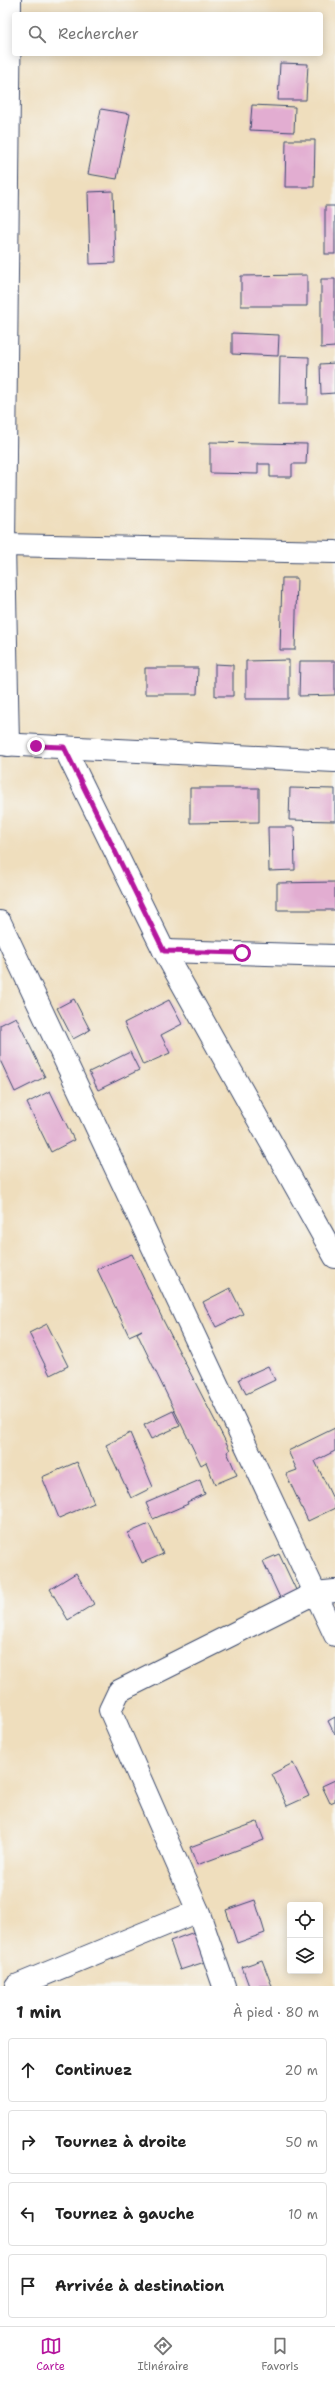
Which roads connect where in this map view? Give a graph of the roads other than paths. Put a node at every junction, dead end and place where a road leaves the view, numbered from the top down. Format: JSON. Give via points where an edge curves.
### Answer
{"nodes":[{"id":1,"x":10,"y":0,"type":"edge"},
{"id":2,"x":4,"y":545,"type":"junction"},
{"id":3,"x":335,"y":552,"type":"edge"},
{"id":4,"x":4,"y":745,"type":"edge"},
{"id":5,"x":64,"y":747,"type":"junction"},
{"id":6,"x":335,"y":761,"type":"edge"},
{"id":7,"x":0,"y":922,"type":"edge"},
{"id":8,"x":164,"y":951,"type":"junction"},
{"id":9,"x":335,"y":956,"type":"edge"},
{"id":10,"x":335,"y":1257,"type":"edge"},
{"id":11,"x":325,"y":1592,"type":"edge"},
{"id":12,"x":335,"y":1635,"type":"edge"},
{"id":13,"x":198,"y":1910,"type":"junction"},
{"id":14,"x":16,"y":1986,"type":"edge"},
{"id":15,"x":224,"y":1986,"type":"edge"}],
"edges":[{"from":1,"to":2,"type":"street"},
{"from":2,"to":3,"type":"street"},
{"from":2,"to":4,"type":"street"},
{"from":4,"to":5,"type":"street"},
{"from":5,"to":6,"type":"street"},
{"from":5,"to":8,"type":"street"},
{"from":7,"to":11,"type":"street"},
{"from":8,"to":9,"type":"street"},
{"from":8,"to":10,"type":"street"},
{"from":11,"to":12,"type":"street"},
{"from":11,"to":13,"type":"street","via":[[119,1691],[110,1710]]},
{"from":13,"to":14,"type":"street"},
{"from":13,"to":15,"type":"street"}]}
